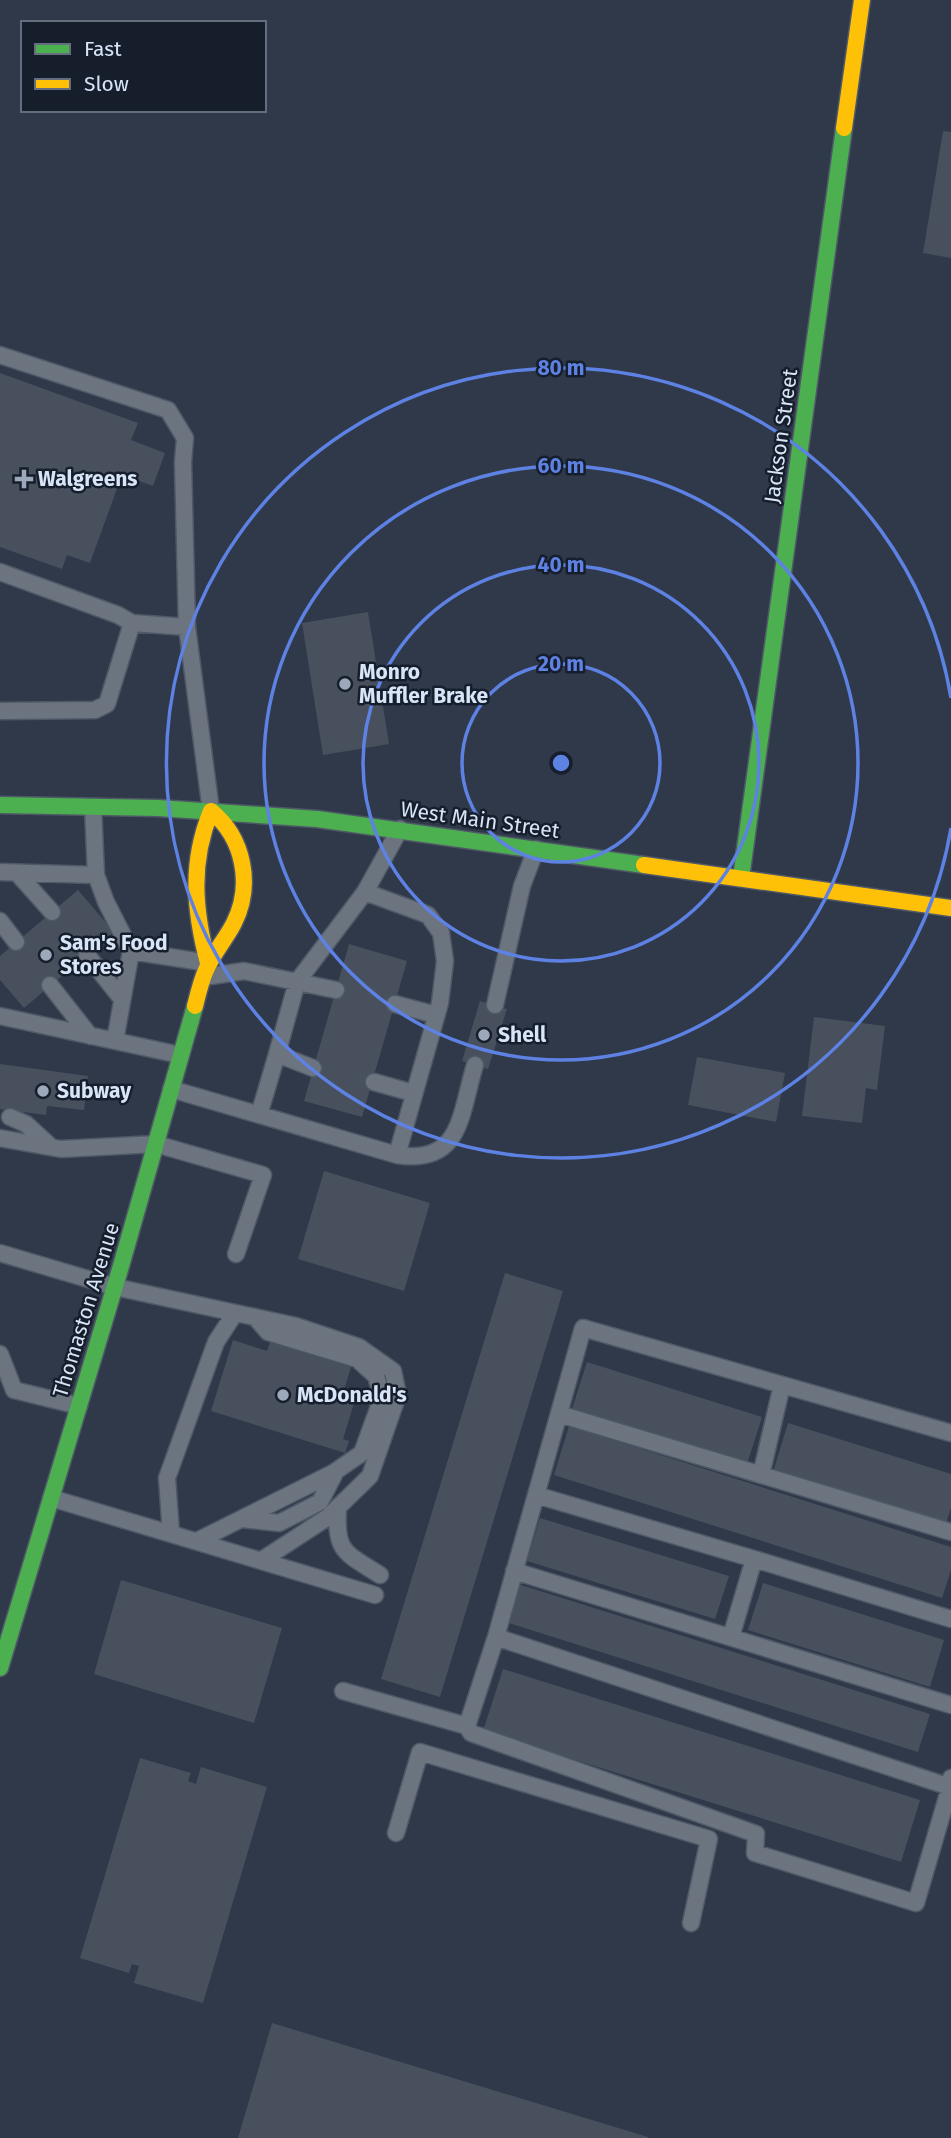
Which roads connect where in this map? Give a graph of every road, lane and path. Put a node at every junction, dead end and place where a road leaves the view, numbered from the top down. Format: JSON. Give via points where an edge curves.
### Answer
{"nodes":[{"id":1,"x":862,"y":0,"type":"edge"},
{"id":2,"x":0,"y":355,"type":"edge"},
{"id":3,"x":0,"y":572,"type":"edge"},
{"id":4,"x":132,"y":624,"type":"junction"},
{"id":5,"x":187,"y":627,"type":"junction"},
{"id":6,"x":0,"y":711,"type":"edge"},
{"id":7,"x":0,"y":805,"type":"edge"},
{"id":8,"x":93,"y":807,"type":"junction"},
{"id":9,"x":211,"y":811,"type":"junction"},
{"id":10,"x":400,"y":830,"type":"junction"},
{"id":11,"x":536,"y":849,"type":"junction"},
{"id":12,"x":0,"y":872,"type":"edge"},
{"id":13,"x":17,"y":873,"type":"junction"},
{"id":14,"x":96,"y":875,"type":"junction"},
{"id":15,"x":741,"y":878,"type":"junction"},
{"id":16,"x":365,"y":892,"type":"junction"},
{"id":17,"x":951,"y":908,"type":"edge"},
{"id":18,"x":52,"y":912,"type":"dead end"},
{"id":19,"x":0,"y":921,"type":"edge"},
{"id":20,"x":16,"y":942,"type":"dead end"},
{"id":21,"x":131,"y":951,"type":"junction"},
{"id":22,"x":87,"y":955,"type":"dead end"},
{"id":23,"x":205,"y":970,"type":"junction"},
{"id":24,"x":297,"y":982,"type":"junction"},
{"id":25,"x":50,"y":985,"type":"dead end"},
{"id":26,"x":336,"y":990,"type":"dead end"},
{"id":27,"x":122,"y":999,"type":"junction"},
{"id":28,"x":0,"y":1002,"type":"edge"},
{"id":29,"x":395,"y":1004,"type":"dead end"},
{"id":30,"x":495,"y":1005,"type":"dead end"},
{"id":31,"x":436,"y":1015,"type":"junction"},
{"id":32,"x":7,"y":1017,"type":"edge"},
{"id":33,"x":90,"y":1036,"type":"junction"},
{"id":34,"x":115,"y":1041,"type":"junction"},
{"id":35,"x":276,"y":1054,"type":"junction"},
{"id":36,"x":180,"y":1055,"type":"junction"},
{"id":37,"x":475,"y":1065,"type":"dead end"},
{"id":38,"x":313,"y":1068,"type":"dead end"},
{"id":39,"x":374,"y":1082,"type":"dead end"},
{"id":40,"x":171,"y":1089,"type":"junction"},
{"id":41,"x":413,"y":1093,"type":"junction"},
{"id":42,"x":259,"y":1115,"type":"junction"},
{"id":43,"x":10,"y":1117,"type":"dead end"},
{"id":44,"x":0,"y":1138,"type":"edge"},
{"id":45,"x":156,"y":1144,"type":"junction"},
{"id":46,"x":51,"y":1147,"type":"junction"},
{"id":47,"x":397,"y":1155,"type":"junction"},
{"id":48,"x":0,"y":1253,"type":"edge"},
{"id":49,"x":236,"y":1254,"type":"dead end"},
{"id":50,"x":115,"y":1287,"type":"junction"},
{"id":51,"x":235,"y":1313,"type":"junction"},
{"id":52,"x":255,"y":1317,"type":"junction"},
{"id":53,"x":0,"y":1354,"type":"edge"},
{"id":54,"x":782,"y":1385,"type":"junction"},
{"id":55,"x":14,"y":1390,"type":"junction"},
{"id":56,"x":0,"y":1401,"type":"edge"},
{"id":57,"x":79,"y":1406,"type":"junction"},
{"id":58,"x":559,"y":1414,"type":"junction"},
{"id":59,"x":951,"y":1433,"type":"edge"},
{"id":60,"x":761,"y":1475,"type":"junction"},
{"id":61,"x":536,"y":1495,"type":"junction"},
{"id":62,"x":51,"y":1498,"type":"junction"},
{"id":63,"x":338,"y":1507,"type":"junction"},
{"id":64,"x":951,"y":1532,"type":"edge"},
{"id":65,"x":171,"y":1533,"type":"junction"},
{"id":66,"x":197,"y":1541,"type":"junction"},
{"id":67,"x":754,"y":1559,"type":"junction"},
{"id":68,"x":262,"y":1560,"type":"junction"},
{"id":69,"x":514,"y":1571,"type":"junction"},
{"id":70,"x":380,"y":1575,"type":"dead end"},
{"id":71,"x":375,"y":1595,"type":"dead end"},
{"id":72,"x":951,"y":1619,"type":"edge"},
{"id":73,"x":496,"y":1637,"type":"junction"},
{"id":74,"x":731,"y":1637,"type":"junction"},
{"id":75,"x":0,"y":1668,"type":"edge"},
{"id":76,"x":343,"y":1691,"type":"dead end"},
{"id":77,"x":951,"y":1705,"type":"edge"},
{"id":78,"x":467,"y":1726,"type":"junction"},
{"id":79,"x":950,"y":1782,"type":"edge"},
{"id":80,"x":396,"y":1833,"type":"dead end"},
{"id":81,"x":691,"y":1923,"type":"dead end"}],
"edges":[{"from":1,"to":15,"type":"main road","name":"Jackson Street"},
{"from":2,"to":5,"type":"lane","via":[[168,410],[185,438]]},
{"from":3,"to":4,"type":"lane"},
{"from":4,"to":5,"type":"lane"},
{"from":4,"to":6,"type":"lane","via":[[107,704],[95,710]]},
{"from":5,"to":9,"type":"lane"},
{"from":7,"to":8,"type":"main road","name":"West Main Street"},
{"from":8,"to":9,"type":"main road","name":"West Main Street"},
{"from":8,"to":14,"type":"lane"},
{"from":9,"to":10,"type":"main road","name":"West Main Street"},
{"from":9,"to":23,"type":"main road","via":[[197,847],[194,904]]},
{"from":9,"to":23,"type":"main road","name":"Thomaston Avenue","via":[[236,838],[242,886],[234,924]]},
{"from":10,"to":11,"type":"main road","name":"West Main Street"},
{"from":10,"to":16,"type":"lane"},
{"from":11,"to":15,"type":"main road","name":"West Main Street"},
{"from":11,"to":30,"type":"lane","via":[[522,886]]},
{"from":12,"to":13,"type":"lane"},
{"from":13,"to":14,"type":"lane"},
{"from":13,"to":18,"type":"lane"},
{"from":14,"to":21,"type":"lane"},
{"from":15,"to":17,"type":"main road","name":"West Main Street"},
{"from":16,"to":24,"type":"lane"},
{"from":16,"to":31,"type":"lane","via":[[428,915],[441,933],[445,961]]},
{"from":19,"to":20,"type":"lane"},
{"from":21,"to":23,"type":"lane"},
{"from":21,"to":27,"type":"lane"},
{"from":22,"to":27,"type":"lane"},
{"from":23,"to":24,"type":"lane","via":[[244,971]]},
{"from":23,"to":36,"type":"main road","name":"Thomaston Avenue"},
{"from":24,"to":26,"type":"lane"},
{"from":24,"to":35,"type":"lane"},
{"from":25,"to":33,"type":"lane"},
{"from":27,"to":34,"type":"lane"},
{"from":28,"to":32,"type":"lane"},
{"from":29,"to":31,"type":"lane"},
{"from":31,"to":41,"type":"lane"},
{"from":32,"to":33,"type":"lane"},
{"from":33,"to":34,"type":"lane"},
{"from":34,"to":36,"type":"lane"},
{"from":35,"to":38,"type":"lane"},
{"from":35,"to":42,"type":"lane"},
{"from":36,"to":40,"type":"main road","name":"Thomaston Avenue"},
{"from":37,"to":47,"type":"lane","via":[[454,1134],[444,1149],[418,1158]]},
{"from":39,"to":41,"type":"lane"},
{"from":40,"to":42,"type":"lane"},
{"from":40,"to":45,"type":"main road","name":"Thomaston Avenue"},
{"from":41,"to":47,"type":"lane"},
{"from":42,"to":47,"type":"lane"},
{"from":43,"to":46,"type":"lane","via":[[26,1124]]},
{"from":44,"to":46,"type":"lane"},
{"from":45,"to":46,"type":"lane"},
{"from":45,"to":49,"type":"lane","via":[[263,1175]]},
{"from":45,"to":50,"type":"main road","name":"Thomaston Avenue"},
{"from":48,"to":50,"type":"lane"},
{"from":50,"to":51,"type":"lane"},
{"from":50,"to":57,"type":"main road","name":"Thomaston Avenue"},
{"from":51,"to":52,"type":"lane"},
{"from":51,"to":65,"type":"lane","via":[[216,1342],[167,1478]]},
{"from":52,"to":63,"type":"lane","via":[[359,1346],[393,1371],[398,1395],[370,1476]]},
{"from":52,"to":66,"type":"lane","via":[[268,1332],[357,1359],[376,1376],[382,1398],[362,1453],[336,1471]]},
{"from":53,"to":55,"type":"lane"},
{"from":54,"to":58,"type":"lane","via":[[583,1328]]},
{"from":54,"to":59,"type":"lane"},
{"from":54,"to":60,"type":"lane"},
{"from":55,"to":56,"type":"lane"},
{"from":55,"to":57,"type":"lane"},
{"from":57,"to":62,"type":"main road","name":"Thomaston Avenue"},
{"from":58,"to":60,"type":"lane"},
{"from":58,"to":61,"type":"lane"},
{"from":60,"to":64,"type":"lane"},
{"from":61,"to":67,"type":"lane"},
{"from":61,"to":69,"type":"lane"},
{"from":62,"to":65,"type":"lane"},
{"from":62,"to":75,"type":"main road","name":"Thomaston Avenue"},
{"from":63,"to":68,"type":"lane"},
{"from":63,"to":70,"type":"lane","via":[[336,1537],[348,1555]]},
{"from":65,"to":66,"type":"lane"},
{"from":66,"to":68,"type":"lane"},
{"from":67,"to":72,"type":"lane"},
{"from":67,"to":74,"type":"lane"},
{"from":68,"to":71,"type":"lane"},
{"from":69,"to":73,"type":"lane"},
{"from":69,"to":74,"type":"lane"},
{"from":73,"to":78,"type":"lane"},
{"from":73,"to":79,"type":"lane"},
{"from":74,"to":77,"type":"lane"},
{"from":76,"to":78,"type":"lane"},
{"from":78,"to":79,"type":"lane","via":[[471,1733],[756,1834],[755,1853],[916,1903]]},
{"from":80,"to":81,"type":"lane","via":[[420,1752],[709,1839]]}]}
